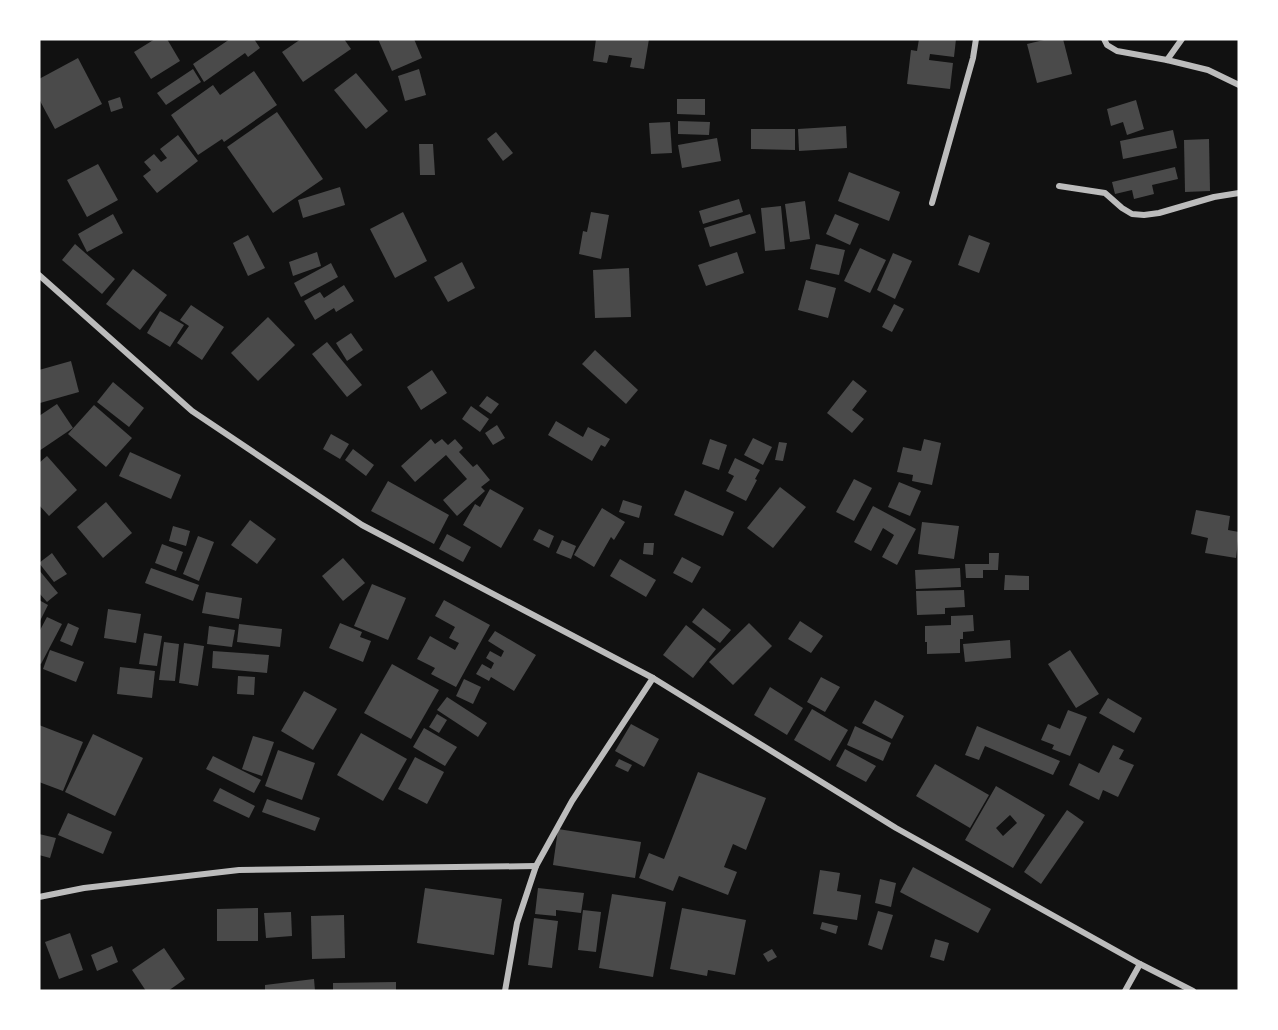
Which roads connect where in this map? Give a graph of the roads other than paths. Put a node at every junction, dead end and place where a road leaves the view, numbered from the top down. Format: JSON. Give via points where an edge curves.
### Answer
{"nodes":[{"id":1,"x":976,"y":39,"type":"edge"},
{"id":2,"x":1104,"y":39,"type":"edge"},
{"id":3,"x":1182,"y":39,"type":"edge"},
{"id":4,"x":1167,"y":60,"type":"junction"},
{"id":5,"x":1239,"y":85,"type":"edge"},
{"id":6,"x":1059,"y":186,"type":"dead end"},
{"id":7,"x":1239,"y":193,"type":"edge"},
{"id":8,"x":932,"y":203,"type":"dead end"},
{"id":9,"x":39,"y":275,"type":"edge"},
{"id":10,"x":653,"y":678,"type":"junction"},
{"id":11,"x":536,"y":866,"type":"junction"},
{"id":12,"x":39,"y":897,"type":"edge"},
{"id":13,"x":1140,"y":964,"type":"junction"},
{"id":14,"x":506,"y":991,"type":"edge"},
{"id":15,"x":1125,"y":991,"type":"edge"},
{"id":16,"x":1193,"y":991,"type":"edge"}],
"edges":[{"from":1,"to":8,"type":"street"},
{"from":2,"to":4,"type":"street","via":[[1117,51]]},
{"from":3,"to":4,"type":"street"},
{"from":4,"to":5,"type":"street","via":[[1208,70]]},
{"from":6,"to":7,"type":"street","via":[[1105,193],[1132,214],[1144,215]]},
{"from":9,"to":10,"type":"street","via":[[192,411],[362,525]]},
{"from":10,"to":11,"type":"street","via":[[572,801]]},
{"from":10,"to":13,"type":"street","via":[[896,828]]},
{"from":11,"to":12,"type":"street","via":[[239,870]]},
{"from":11,"to":14,"type":"street","via":[[517,923]]},
{"from":13,"to":15,"type":"street"},
{"from":13,"to":16,"type":"street"}]}
